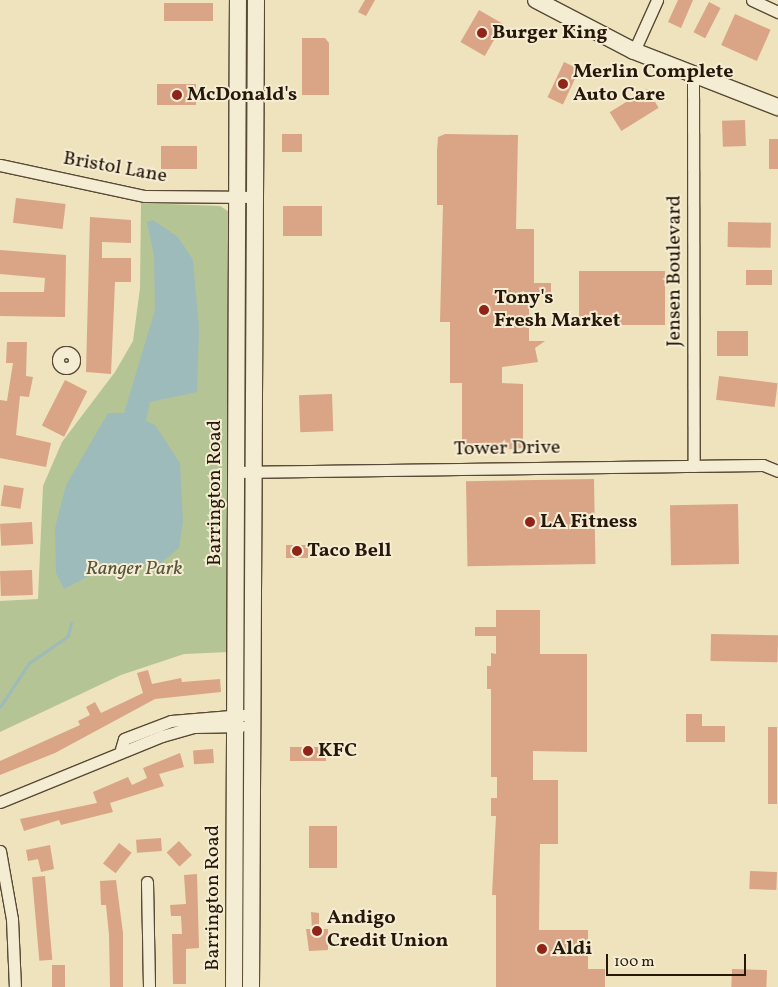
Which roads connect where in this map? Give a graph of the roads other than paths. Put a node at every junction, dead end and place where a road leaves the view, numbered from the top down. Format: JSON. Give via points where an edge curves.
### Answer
{"nodes":[{"id":1,"x":238,"y":0,"type":"edge"},
{"id":2,"x":256,"y":0,"type":"edge"},
{"id":3,"x":536,"y":0,"type":"edge"},
{"id":4,"x":657,"y":0,"type":"edge"},
{"id":5,"x":752,"y":0,"type":"edge"},
{"id":6,"x":778,"y":12,"type":"edge"},
{"id":7,"x":634,"y":51,"type":"junction"},
{"id":8,"x":693,"y":76,"type":"junction"},
{"id":9,"x":778,"y":107,"type":"edge"},
{"id":10,"x":0,"y":165,"type":"edge"},
{"id":11,"x":238,"y":197,"type":"junction"},
{"id":12,"x":255,"y":197,"type":"junction"},
{"id":13,"x":694,"y":466,"type":"junction"},
{"id":14,"x":778,"y":471,"type":"edge"},
{"id":15,"x":236,"y":472,"type":"junction"},
{"id":16,"x":253,"y":472,"type":"junction"},
{"id":17,"x":235,"y":720,"type":"junction"},
{"id":18,"x":253,"y":721,"type":"junction"},
{"id":19,"x":0,"y":802,"type":"edge"},
{"id":20,"x":0,"y":851,"type":"edge"},
{"id":21,"x":147,"y":882,"type":"dead end"},
{"id":22,"x":15,"y":987,"type":"edge"},
{"id":23,"x":149,"y":987,"type":"edge"},
{"id":24,"x":234,"y":987,"type":"edge"},
{"id":25,"x":251,"y":987,"type":"edge"}],
"edges":[{"from":1,"to":11,"type":"main road","name":"Barrington Road"},
{"from":2,"to":12,"type":"main road","name":"Barrington Road"},
{"from":3,"to":7,"type":"main road"},
{"from":4,"to":7,"type":"street"},
{"from":5,"to":6,"type":"street"},
{"from":7,"to":8,"type":"main road"},
{"from":8,"to":9,"type":"main road"},
{"from":8,"to":13,"type":"street","name":"Jensen Boulevard"},
{"from":10,"to":11,"type":"street","name":"Bristol Lane","via":[[145,196]]},
{"from":11,"to":12,"type":"street","name":"Bristol Lane"},
{"from":11,"to":15,"type":"main road","name":"Barrington Road"},
{"from":12,"to":16,"type":"main road","name":"Barrington Road"},
{"from":13,"to":14,"type":"street","name":"Tower Drive","via":[[763,465]]},
{"from":13,"to":16,"type":"street","name":"Tower Drive"},
{"from":15,"to":16,"type":"street","name":"Tower Drive"},
{"from":15,"to":17,"type":"main road","name":"Barrington Road"},
{"from":16,"to":18,"type":"main road","name":"Barrington Road"},
{"from":17,"to":18,"type":"street"},
{"from":17,"to":19,"type":"street","via":[[171,721],[124,739],[121,749],[51,784]]},
{"from":17,"to":24,"type":"main road","name":"Barrington Road"},
{"from":18,"to":25,"type":"main road","name":"Barrington Road"},
{"from":20,"to":22,"type":"street","via":[[12,920]]},
{"from":21,"to":23,"type":"street"}]}
